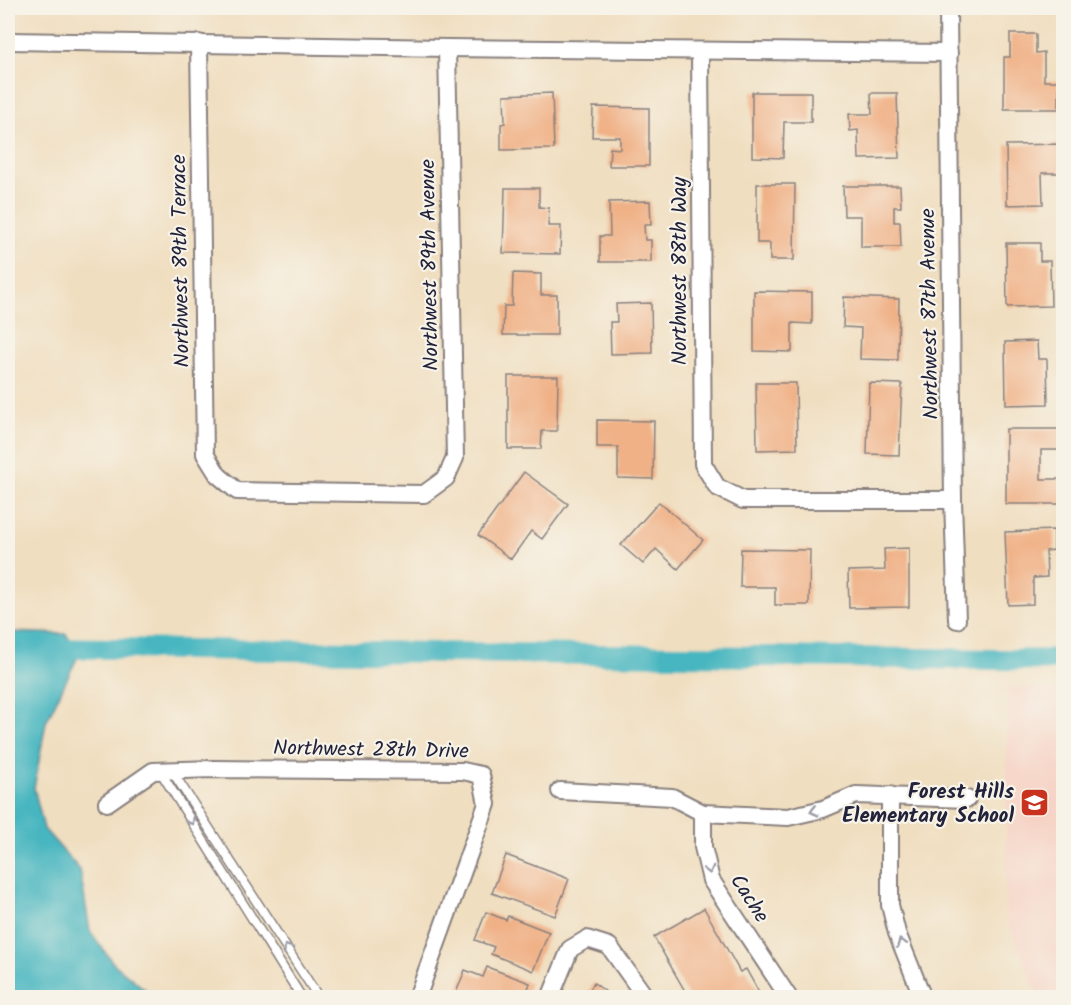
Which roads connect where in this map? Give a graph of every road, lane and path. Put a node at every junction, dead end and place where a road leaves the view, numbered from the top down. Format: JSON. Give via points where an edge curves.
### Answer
{"nodes":[{"id":1,"x":948,"y":8,"type":"edge"},
{"id":2,"x":8,"y":41,"type":"edge"},
{"id":3,"x":199,"y":43,"type":"junction"},
{"id":4,"x":447,"y":48,"type":"junction"},
{"id":5,"x":700,"y":51,"type":"junction"},
{"id":6,"x":949,"y":53,"type":"junction"},
{"id":7,"x":446,"y":478,"type":"joint"},
{"id":8,"x":953,"y":500,"type":"junction"},
{"id":9,"x":957,"y":620,"type":"dead end"},
{"id":10,"x":166,"y":771,"type":"junction"},
{"id":11,"x":560,"y":791,"type":"dead end"},
{"id":12,"x":890,"y":795,"type":"junction"},
{"id":13,"x":968,"y":799,"type":"dead end"},
{"id":14,"x":107,"y":803,"type":"dead end"},
{"id":15,"x":703,"y":813,"type":"junction"},
{"id":16,"x":302,"y":998,"type":"edge"},
{"id":17,"x":319,"y":998,"type":"edge"},
{"id":18,"x":417,"y":998,"type":"edge"},
{"id":19,"x":550,"y":998,"type":"edge"},
{"id":20,"x":646,"y":998,"type":"edge"},
{"id":21,"x":789,"y":998,"type":"edge"},
{"id":22,"x":923,"y":998,"type":"edge"}],
"edges":[{"from":1,"to":6,"type":"street","name":"Northwest 87th Avenue"},
{"from":2,"to":3,"type":"street"},
{"from":3,"to":4,"type":"street"},
{"from":3,"to":7,"type":"street","name":"Northwest 89th Terrace","via":[[205,454],[218,475],[237,491],[424,494]]},
{"from":4,"to":5,"type":"street"},
{"from":4,"to":7,"type":"street","name":"Northwest 89th Avenue","via":[[455,458]]},
{"from":5,"to":6,"type":"street"},
{"from":5,"to":8,"type":"street","name":"Northwest 88th Way","via":[[703,464],[717,487],[743,500]]},
{"from":6,"to":8,"type":"street","name":"Northwest 87th Avenue"},
{"from":8,"to":9,"type":"street","name":"Northwest 87th Avenue"},
{"from":10,"to":14,"type":"street","name":"Northwest 28th Drive","via":[[153,771]]},
{"from":10,"to":16,"type":"lane","one_way":true},
{"from":17,"to":10,"type":"lane","one_way":true},
{"from":10,"to":18,"type":"street","name":"Northwest 28th Drive","via":[[463,771],[481,775],[487,804]]},
{"from":11,"to":15,"type":"street","via":[[672,797]]},
{"from":12,"to":13,"type":"street"},
{"from":12,"to":15,"type":"street","one_way":true,"via":[[856,795],[823,809],[788,817]]},
{"from":22,"to":12,"type":"street","one_way":true,"via":[[890,905]]},
{"from":15,"to":21,"type":"street","name":"Cache","one_way":true,"via":[[703,847],[711,880]]},
{"from":19,"to":20,"type":"street","via":[[570,949],[587,939],[609,946]]}]}
